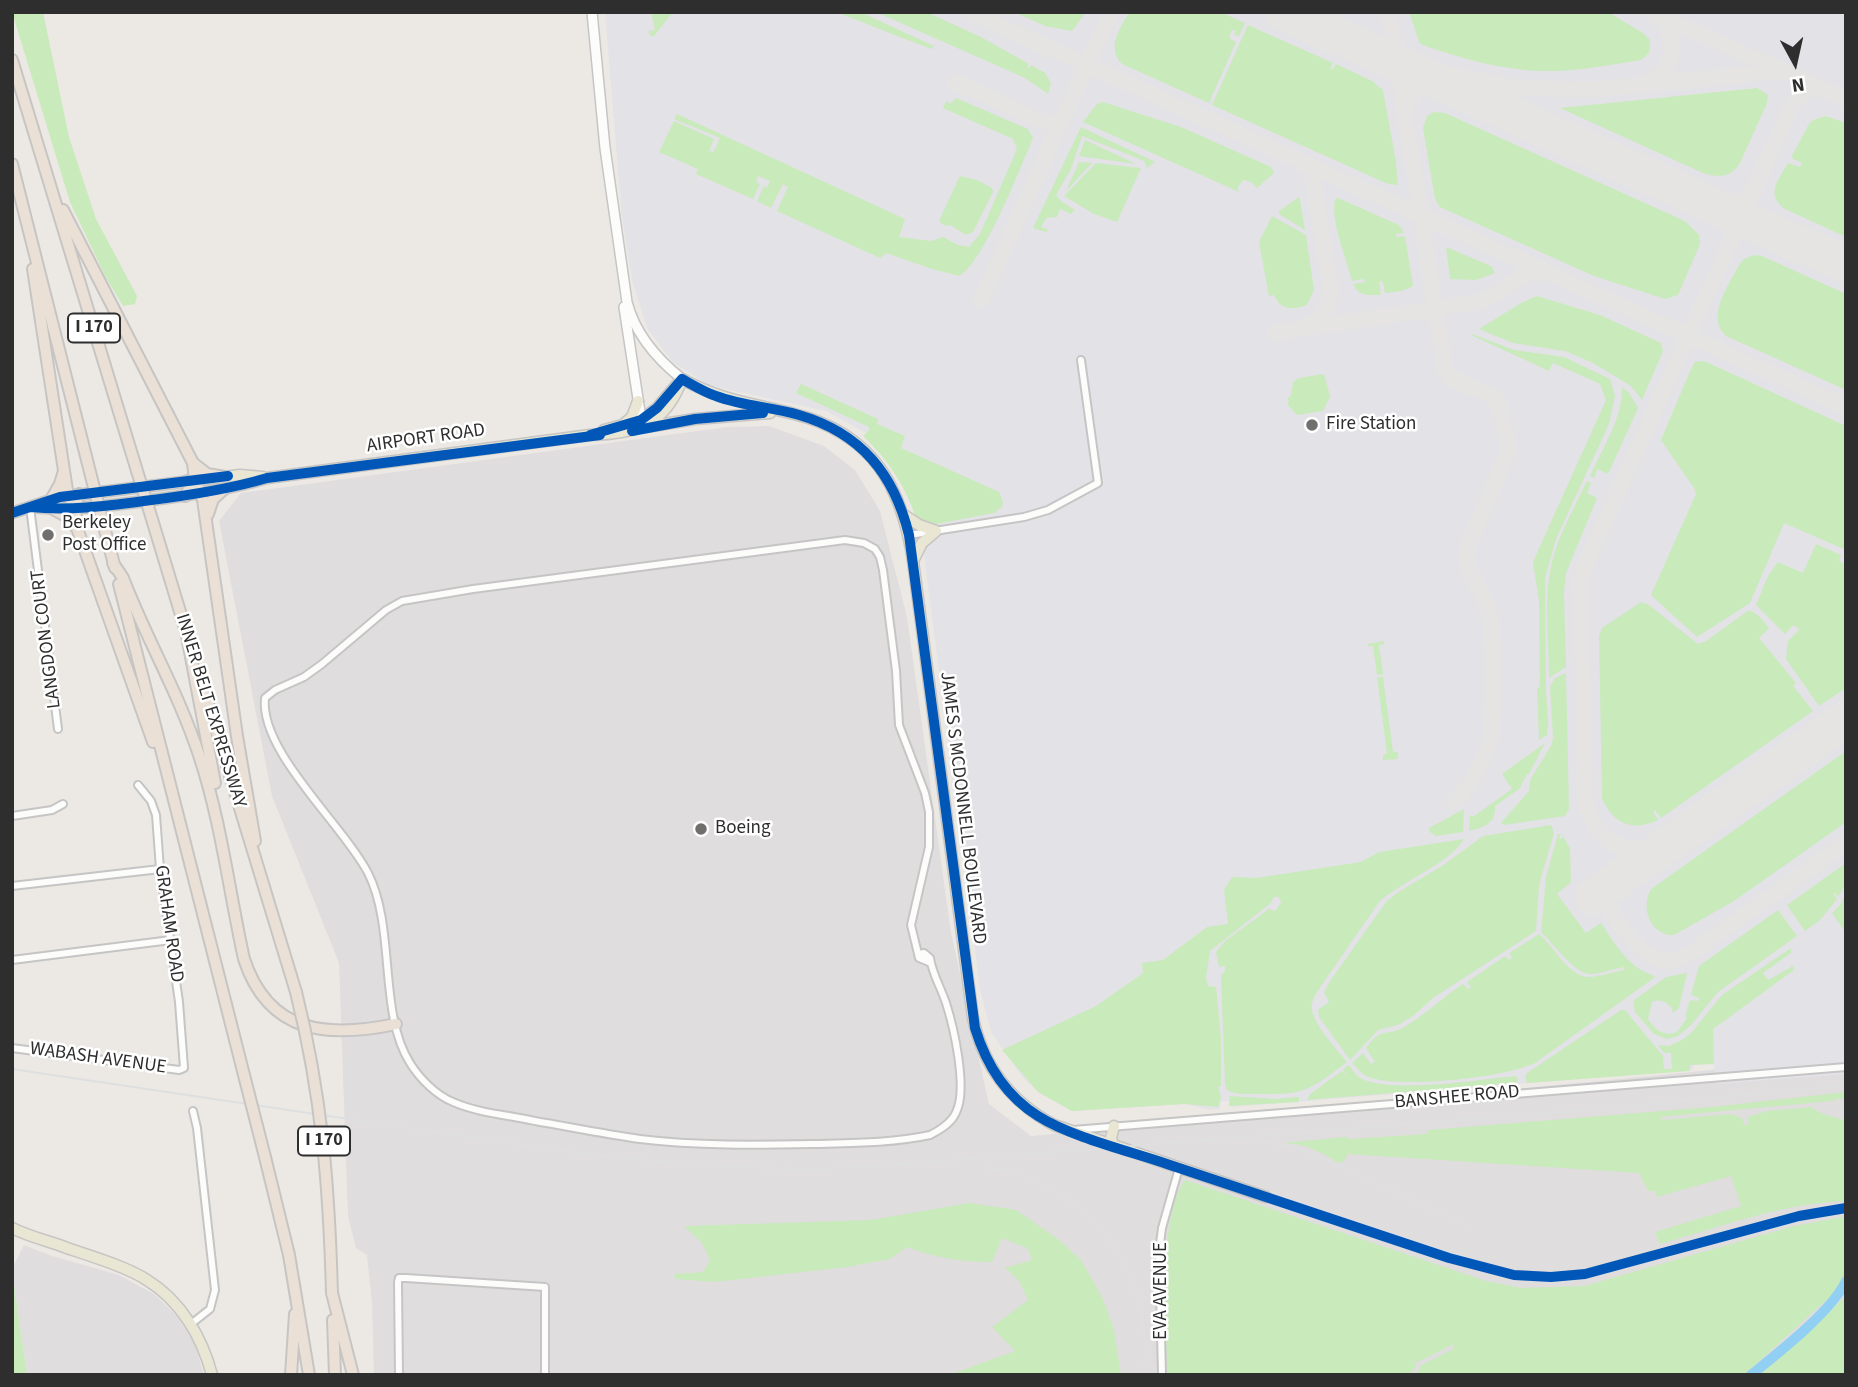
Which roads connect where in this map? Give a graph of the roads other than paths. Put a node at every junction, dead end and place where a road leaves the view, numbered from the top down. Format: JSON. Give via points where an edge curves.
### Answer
{"nodes":[{"id":1,"x":592,"y":12,"type":"edge"},
{"id":2,"x":12,"y":60,"type":"edge"},
{"id":3,"x":12,"y":164,"type":"edge"},
{"id":4,"x":50,"y":185,"type":"junction"},
{"id":5,"x":30,"y":234,"type":"junction"},
{"id":6,"x":623,"y":288,"type":"junction"},
{"id":7,"x":1081,"y":360,"type":"dead end"},
{"id":8,"x":682,"y":379,"type":"junction"},
{"id":9,"x":638,"y":401,"type":"junction"},
{"id":10,"x":791,"y":413,"type":"junction"},
{"id":11,"x":641,"y":424,"type":"junction"},
{"id":12,"x":622,"y":425,"type":"junction"},
{"id":13,"x":590,"y":435,"type":"junction"},
{"id":14,"x":192,"y":463,"type":"junction"},
{"id":15,"x":64,"y":471,"type":"junction"},
{"id":16,"x":225,"y":482,"type":"junction"},
{"id":17,"x":194,"y":484,"type":"junction"},
{"id":18,"x":186,"y":495,"type":"joint"},
{"id":19,"x":75,"y":502,"type":"junction"},
{"id":20,"x":52,"y":503,"type":"junction"},
{"id":21,"x":30,"y":507,"type":"junction"},
{"id":22,"x":12,"y":513,"type":"edge"},
{"id":23,"x":904,"y":515,"type":"junction"},
{"id":24,"x":206,"y":520,"type":"junction"},
{"id":25,"x":77,"y":528,"type":"junction"},
{"id":26,"x":936,"y":531,"type":"junction"},
{"id":27,"x":909,"y":535,"type":"junction"},
{"id":28,"x":913,"y":561,"type":"junction"},
{"id":29,"x":113,"y":562,"type":"junction"},
{"id":30,"x":186,"y":631,"type":"junction"},
{"id":31,"x":58,"y":729,"type":"dead end"},
{"id":32,"x":138,"y":786,"type":"dead end"},
{"id":33,"x":173,"y":798,"type":"junction"},
{"id":34,"x":63,"y":804,"type":"dead end"},
{"id":35,"x":12,"y":816,"type":"edge"},
{"id":36,"x":160,"y":869,"type":"junction"},
{"id":37,"x":260,"y":872,"type":"junction"},
{"id":38,"x":12,"y":886,"type":"edge"},
{"id":39,"x":171,"y":940,"type":"junction"},
{"id":40,"x":12,"y":960,"type":"edge"},
{"id":41,"x":396,"y":1024,"type":"junction"},
{"id":42,"x":12,"y":1048,"type":"edge"},
{"id":43,"x":184,"y":1068,"type":"joint"},
{"id":44,"x":1846,"y":1068,"type":"edge"},
{"id":45,"x":193,"y":1111,"type":"dead end"},
{"id":46,"x":1114,"y":1126,"type":"junction"},
{"id":47,"x":1068,"y":1130,"type":"junction"},
{"id":48,"x":1113,"y":1146,"type":"junction"},
{"id":49,"x":1179,"y":1168,"type":"junction"},
{"id":50,"x":1266,"y":1197,"type":"dead end"},
{"id":51,"x":12,"y":1228,"type":"edge"},
{"id":52,"x":296,"y":1290,"type":"junction"},
{"id":53,"x":332,"y":1293,"type":"junction"},
{"id":54,"x":191,"y":1324,"type":"junction"},
{"id":55,"x":212,"y":1375,"type":"edge"},
{"id":56,"x":291,"y":1375,"type":"edge"},
{"id":57,"x":309,"y":1375,"type":"edge"},
{"id":58,"x":335,"y":1375,"type":"edge"},
{"id":59,"x":353,"y":1375,"type":"edge"},
{"id":60,"x":399,"y":1375,"type":"edge"},
{"id":61,"x":545,"y":1375,"type":"edge"},
{"id":62,"x":1162,"y":1375,"type":"edge"}],
"edges":[{"from":1,"to":6,"type":"street","name":"JAMES S MCDONNELL BOULEVARD"},
{"from":2,"to":4,"type":"highway","name":"INNER BELT EXPRESSWAY","number":"I 170"},
{"from":3,"to":5,"type":"highway","number":"I 170"},
{"from":4,"to":14,"type":"highway"},
{"from":4,"to":30,"type":"highway","name":"INNER BELT EXPRESSWAY","number":"I 170","bridge":true},
{"from":5,"to":15,"type":"highway"},
{"from":5,"to":29,"type":"highway","number":"I 170","bridge":true},
{"from":6,"to":8,"type":"street","name":"JAMES S MCDONNELL BOULEVARD","via":[[641,335]]},
{"from":6,"to":9,"type":"street","name":"JAMES S MCDONNELL BOULEVARD"},
{"from":7,"to":26,"type":"street","via":[[1098,483],[1048,510]]},
{"from":8,"to":10,"type":"main road","name":"JAMES S MCDONNELL BOULEVARD","via":[[724,399]]},
{"from":8,"to":11,"type":"main road","name":"AIRPORT ROAD","via":[[669,406]]},
{"from":9,"to":11,"type":"street","name":"JAMES S MCDONNELL BOULEVARD"},
{"from":9,"to":12,"type":"main road","via":[[632,417]]},
{"from":10,"to":11,"type":"main road","name":"AIRPORT ROAD"},
{"from":10,"to":23,"type":"main road","name":"JAMES S MCDONNELL BOULEVARD","via":[[827,425],[858,444],[890,482]]},
{"from":11,"to":12,"type":"main road","name":"AIRPORT ROAD"},
{"from":11,"to":13,"type":"main road","name":"AIRPORT ROAD","via":[[619,434]]},
{"from":12,"to":13,"type":"main road","name":"AIRPORT ROAD"},
{"from":13,"to":16,"type":"main road","name":"AIRPORT ROAD"},
{"from":14,"to":16,"type":"highway"},
{"from":14,"to":17,"type":"highway"},
{"from":15,"to":19,"type":"highway"},
{"from":15,"to":20,"type":"highway"},
{"from":16,"to":17,"type":"main road","name":"AIRPORT ROAD"},
{"from":16,"to":24,"type":"highway"},
{"from":17,"to":18,"type":"highway"},
{"from":17,"to":19,"type":"main road","name":"AIRPORT ROAD"},
{"from":17,"to":24,"type":"highway"},
{"from":18,"to":19,"type":"main road","name":"AIRPORT ROAD"},
{"from":19,"to":20,"type":"main road","name":"AIRPORT ROAD"},
{"from":19,"to":25,"type":"highway"},
{"from":20,"to":21,"type":"main road","name":"AIRPORT ROAD"},
{"from":20,"to":25,"type":"highway"},
{"from":21,"to":22,"type":"main road","name":"AIRPORT ROAD"},
{"from":21,"to":31,"type":"street","name":"LANGDON COURT"},
{"from":23,"to":26,"type":"main road"},
{"from":23,"to":27,"type":"main road","name":"JAMES S MCDONNELL BOULEVARD"},
{"from":24,"to":37,"type":"highway"},
{"from":25,"to":33,"type":"highway"},
{"from":26,"to":27,"type":"street"},
{"from":26,"to":28,"type":"main road","via":[[922,543]]},
{"from":27,"to":28,"type":"main road","name":"JAMES S MCDONNELL BOULEVARD"},
{"from":28,"to":47,"type":"main road","name":"JAMES S MCDONNELL BOULEVARD","via":[[975,1028],[993,1071],[1015,1098],[1038,1116]]},
{"from":29,"to":33,"type":"highway","number":"I 170"},
{"from":29,"to":41,"type":"highway","via":[[199,752],[244,959],[254,983],[278,1010],[311,1028],[354,1032]]},
{"from":30,"to":37,"type":"highway","name":"INNER BELT EXPRESSWAY","number":"I 170"},
{"from":30,"to":41,"type":"highway","via":[[246,942],[260,981],[284,1008],[304,1019],[330,1026]]},
{"from":32,"to":36,"type":"street","name":"GRAHAM ROAD","via":[[154,807]]},
{"from":33,"to":52,"type":"highway","number":"I 170","bridge":true},
{"from":34,"to":35,"type":"street"},
{"from":36,"to":38,"type":"street"},
{"from":36,"to":39,"type":"street","name":"GRAHAM ROAD"},
{"from":37,"to":53,"type":"highway","name":"INNER BELT EXPRESSWAY","number":"I 170","bridge":true,"via":[[312,1060],[330,1212]]},
{"from":39,"to":40,"type":"street"},
{"from":39,"to":43,"type":"street","name":"GRAHAM ROAD"},
{"from":41,"to":41,"type":"street","via":[[402,1047],[419,1076],[451,1101],[641,1139],[740,1145],[862,1143],[918,1138],[950,1122],[961,1100],[956,1038],[930,958],[919,954],[912,925],[929,847],[929,812],[899,725],[883,570],[874,549],[845,540],[402,601],[313,671],[265,698],[265,718],[272,735],[368,873],[382,921]]},
{"from":42,"to":43,"type":"street","name":"WABASH AVENUE"},
{"from":44,"to":46,"type":"street","name":"BANSHEE ROAD"},
{"from":45,"to":54,"type":"street","via":[[215,1290],[210,1309]]},
{"from":46,"to":47,"type":"street","name":"BANSHEE ROAD"},
{"from":46,"to":48,"type":"main road"},
{"from":47,"to":48,"type":"main road","name":"JAMES S MCDONNELL BOULEVARD"},
{"from":48,"to":49,"type":"main road","name":"JAMES S MCDONNELL BOULEVARD"},
{"from":49,"to":50,"type":"main road","name":"JAMES S MCDONNELL BOULEVARD"},
{"from":49,"to":62,"type":"street","name":"EVA AVENUE","via":[[1159,1251]]},
{"from":51,"to":54,"type":"main road","via":[[147,1279]]},
{"from":52,"to":56,"type":"highway"},
{"from":52,"to":57,"type":"highway","number":"I 170"},
{"from":53,"to":58,"type":"highway","name":"INNER BELT EXPRESSWAY","number":"I 170"},
{"from":53,"to":59,"type":"highway"},
{"from":54,"to":55,"type":"main road"},
{"from":60,"to":61,"type":"street","via":[[399,1278],[545,1287]]}]}
